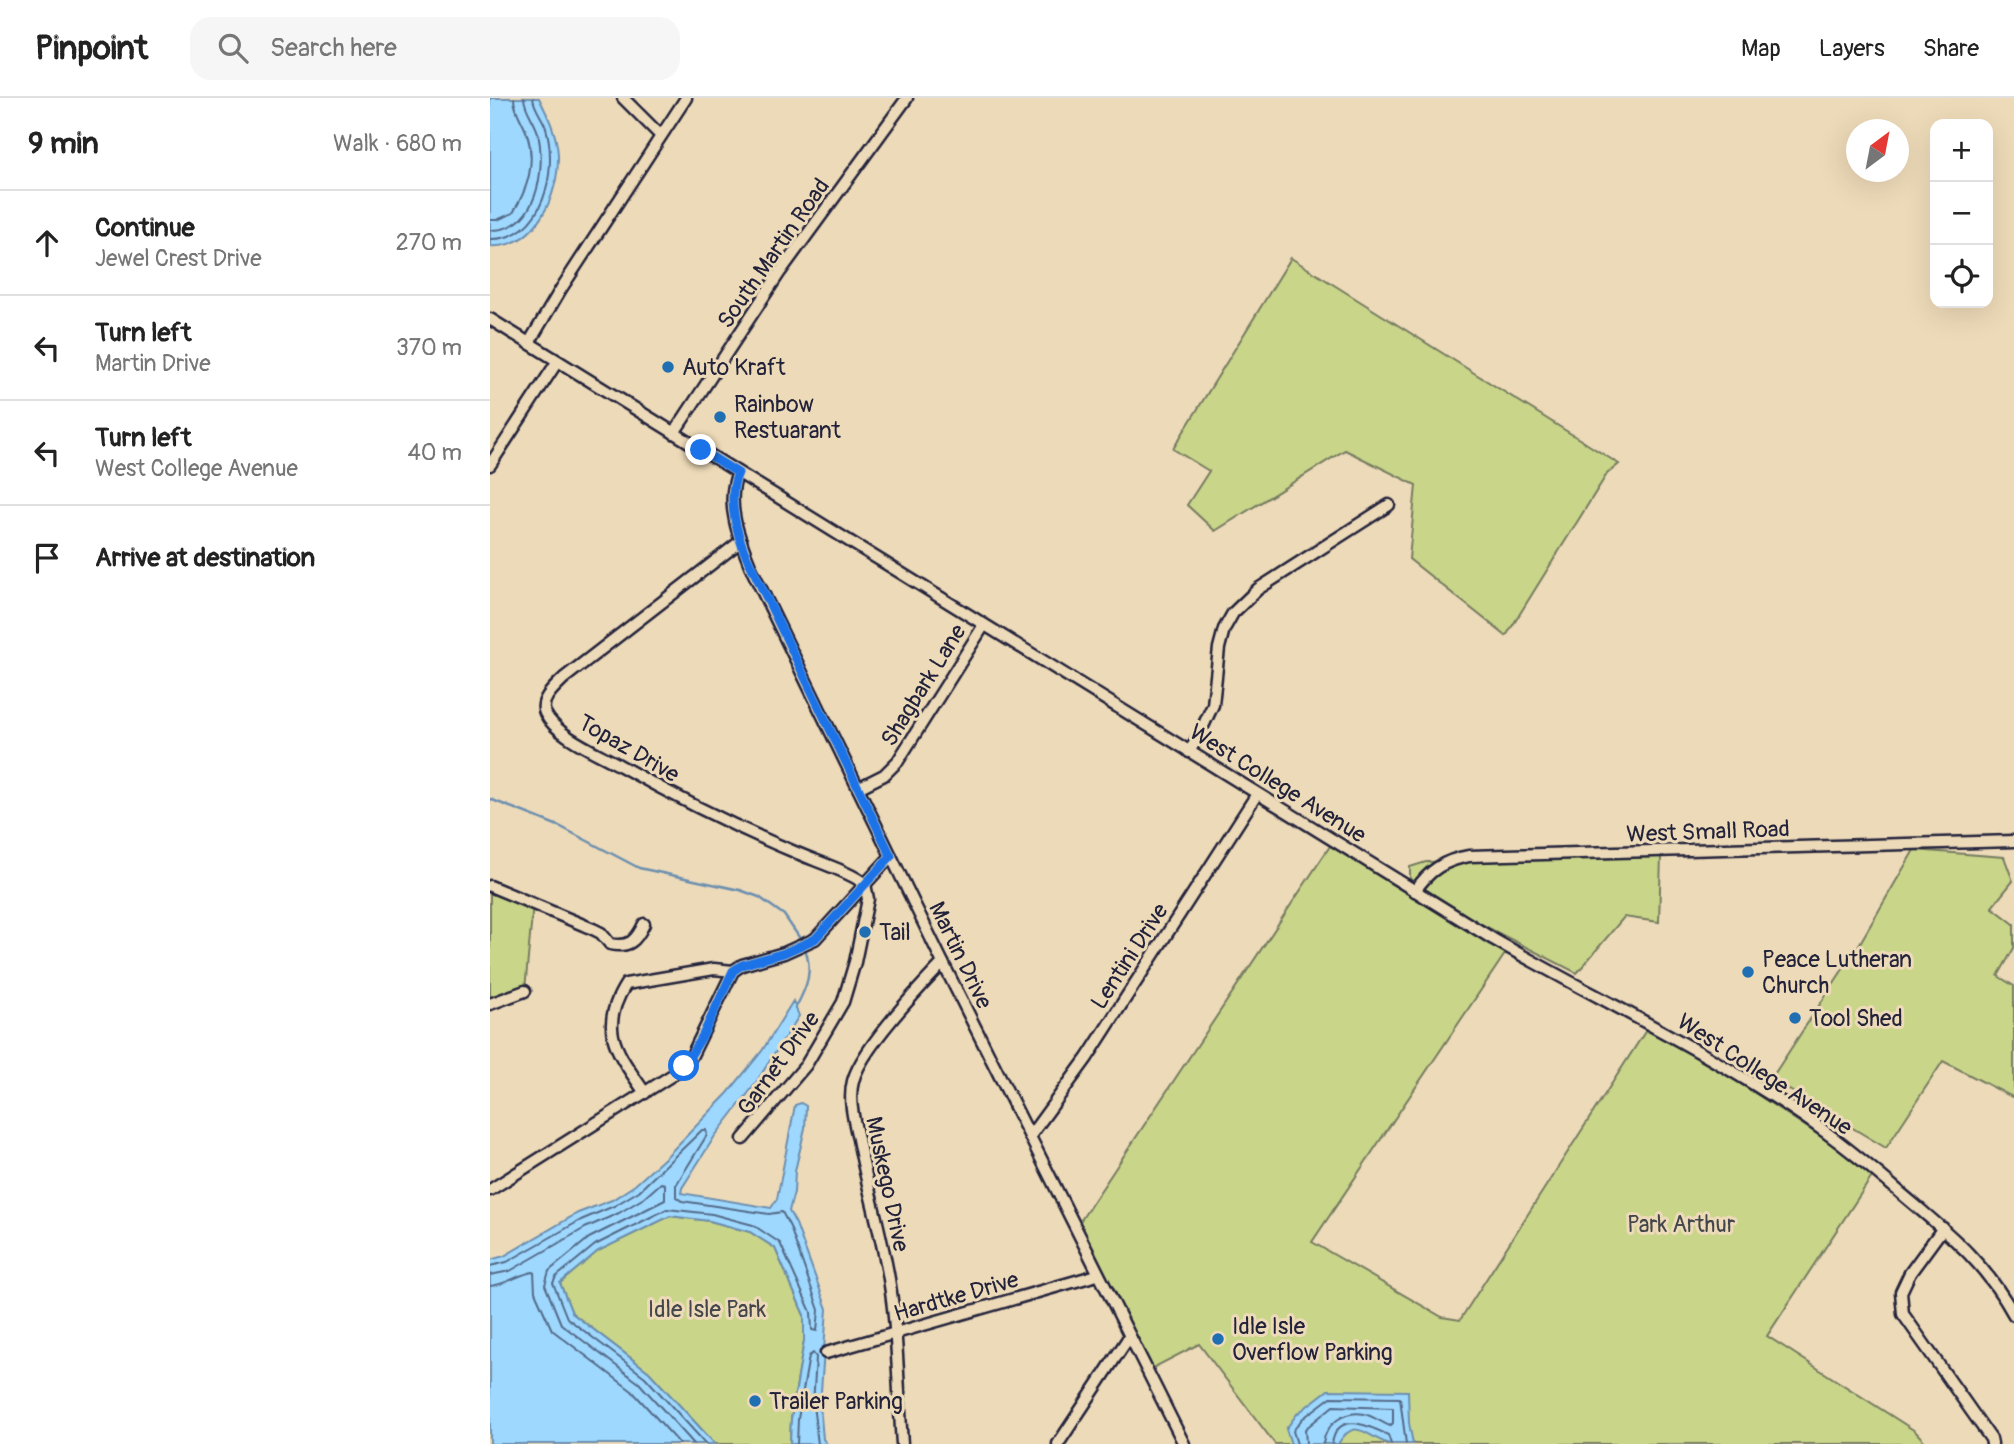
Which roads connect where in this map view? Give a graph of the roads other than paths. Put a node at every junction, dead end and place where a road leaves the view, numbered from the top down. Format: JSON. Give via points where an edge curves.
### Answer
{"nodes":[{"id":1,"x":623,"y":98,"type":"edge"},
{"id":2,"x":686,"y":98,"type":"edge"},
{"id":3,"x":908,"y":98,"type":"edge"},
{"id":4,"x":660,"y":135,"type":"junction"},
{"id":5,"x":490,"y":319,"type":"edge"},
{"id":6,"x":528,"y":343,"type":"junction"},
{"id":7,"x":558,"y":362,"type":"junction"},
{"id":8,"x":674,"y":433,"type":"junction"},
{"id":9,"x":490,"y":465,"type":"edge"},
{"id":10,"x":738,"y":473,"type":"junction"},
{"id":11,"x":1390,"y":505,"type":"dead end"},
{"id":12,"x":741,"y":541,"type":"junction"},
{"id":13,"x":984,"y":625,"type":"junction"},
{"id":14,"x":1189,"y":752,"type":"junction"},
{"id":15,"x":858,"y":788,"type":"junction"},
{"id":16,"x":1257,"y":794,"type":"junction"},
{"id":17,"x":2014,"y":841,"type":"edge"},
{"id":18,"x":891,"y":856,"type":"junction"},
{"id":19,"x":865,"y":884,"type":"junction"},
{"id":20,"x":490,"y":886,"type":"edge"},
{"id":21,"x":1415,"y":891,"type":"junction"},
{"id":22,"x":644,"y":924,"type":"dead end"},
{"id":23,"x":943,"y":963,"type":"junction"},
{"id":24,"x":733,"y":971,"type":"junction"},
{"id":25,"x":525,"y":991,"type":"dead end"},
{"id":26,"x":490,"y":1004,"type":"edge"},
{"id":27,"x":645,"y":1093,"type":"junction"},
{"id":28,"x":1030,"y":1136,"type":"junction"},
{"id":29,"x":743,"y":1139,"type":"dead end"},
{"id":30,"x":490,"y":1191,"type":"edge"},
{"id":31,"x":1943,"y":1228,"type":"junction"},
{"id":32,"x":1097,"y":1275,"type":"junction"},
{"id":33,"x":2014,"y":1315,"type":"edge"},
{"id":34,"x":896,"y":1334,"type":"junction"},
{"id":35,"x":1129,"y":1337,"type":"junction"},
{"id":36,"x":826,"y":1353,"type":"dead end"},
{"id":37,"x":902,"y":1444,"type":"edge"},
{"id":38,"x":1058,"y":1444,"type":"edge"},
{"id":39,"x":1184,"y":1444,"type":"edge"},
{"id":40,"x":1992,"y":1444,"type":"edge"}],
"edges":[{"from":1,"to":4,"type":"street"},
{"from":2,"to":4,"type":"street"},
{"from":3,"to":8,"type":"street","name":"South Martin Road","via":[[780,272]]},
{"from":4,"to":6,"type":"street"},
{"from":5,"to":6,"type":"street","name":"West College Avenue"},
{"from":6,"to":7,"type":"street","name":"West College Avenue"},
{"from":7,"to":8,"type":"street","name":"West College Avenue"},
{"from":7,"to":9,"type":"street"},
{"from":8,"to":10,"type":"street","name":"West College Avenue"},
{"from":10,"to":12,"type":"street","name":"Martin Drive","via":[[733,499]]},
{"from":10,"to":13,"type":"street","name":"West College Avenue"},
{"from":11,"to":14,"type":"street","via":[[1258,589],[1233,613],[1219,648],[1213,705]]},
{"from":12,"to":15,"type":"street","name":"Martin Drive"},
{"from":12,"to":19,"type":"street","name":"Topaz Drive","via":[[564,678],[548,695],[544,712],[564,733],[648,782],[729,824]]},
{"from":13,"to":14,"type":"street","name":"West College Avenue"},
{"from":13,"to":15,"type":"street","name":"Shagbark Lane","via":[[898,761],[884,775]]},
{"from":14,"to":16,"type":"street","name":"West College Avenue"},
{"from":15,"to":18,"type":"street","name":"Martin Drive"},
{"from":16,"to":21,"type":"street","name":"West College Avenue"},
{"from":16,"to":28,"type":"street","name":"Lentini Drive","via":[[1087,1058]]},
{"from":17,"to":21,"type":"street","name":"West Small Road","via":[[1469,856],[1434,869]]},
{"from":18,"to":19,"type":"street"},
{"from":18,"to":23,"type":"street","name":"Martin Drive"},
{"from":19,"to":24,"type":"street","via":[[815,939]]},
{"from":19,"to":29,"type":"street","name":"Garnet Drive","via":[[868,899],[843,1002],[806,1065]]},
{"from":20,"to":22,"type":"street","via":[[593,929],[610,944],[628,945]]},
{"from":21,"to":31,"type":"street","name":"West College Avenue","via":[[1802,1115]]},
{"from":23,"to":28,"type":"street","name":"Martin Drive"},
{"from":23,"to":34,"type":"street","name":"Muskego Drive","via":[[872,1046],[852,1086],[852,1109],[885,1259]]},
{"from":24,"to":27,"type":"street","via":[[691,1057]]},
{"from":24,"to":27,"type":"street","via":[[715,969],[626,984],[612,1019],[613,1041]]},
{"from":25,"to":26,"type":"street"},
{"from":27,"to":30,"type":"street"},
{"from":28,"to":32,"type":"street","name":"Martin Drive"},
{"from":31,"to":33,"type":"street","name":"West College Avenue","via":[[1979,1262]]},
{"from":31,"to":40,"type":"street","via":[[1901,1292],[1903,1314]]},
{"from":32,"to":34,"type":"street","name":"Hardtke Drive"},
{"from":32,"to":35,"type":"street","name":"Martin Drive"},
{"from":34,"to":36,"type":"street","name":"Hardtke Drive"},
{"from":34,"to":37,"type":"street","name":"Muskego Drive"},
{"from":35,"to":38,"type":"street"},
{"from":35,"to":39,"type":"street","name":"Martin Drive"}]}
